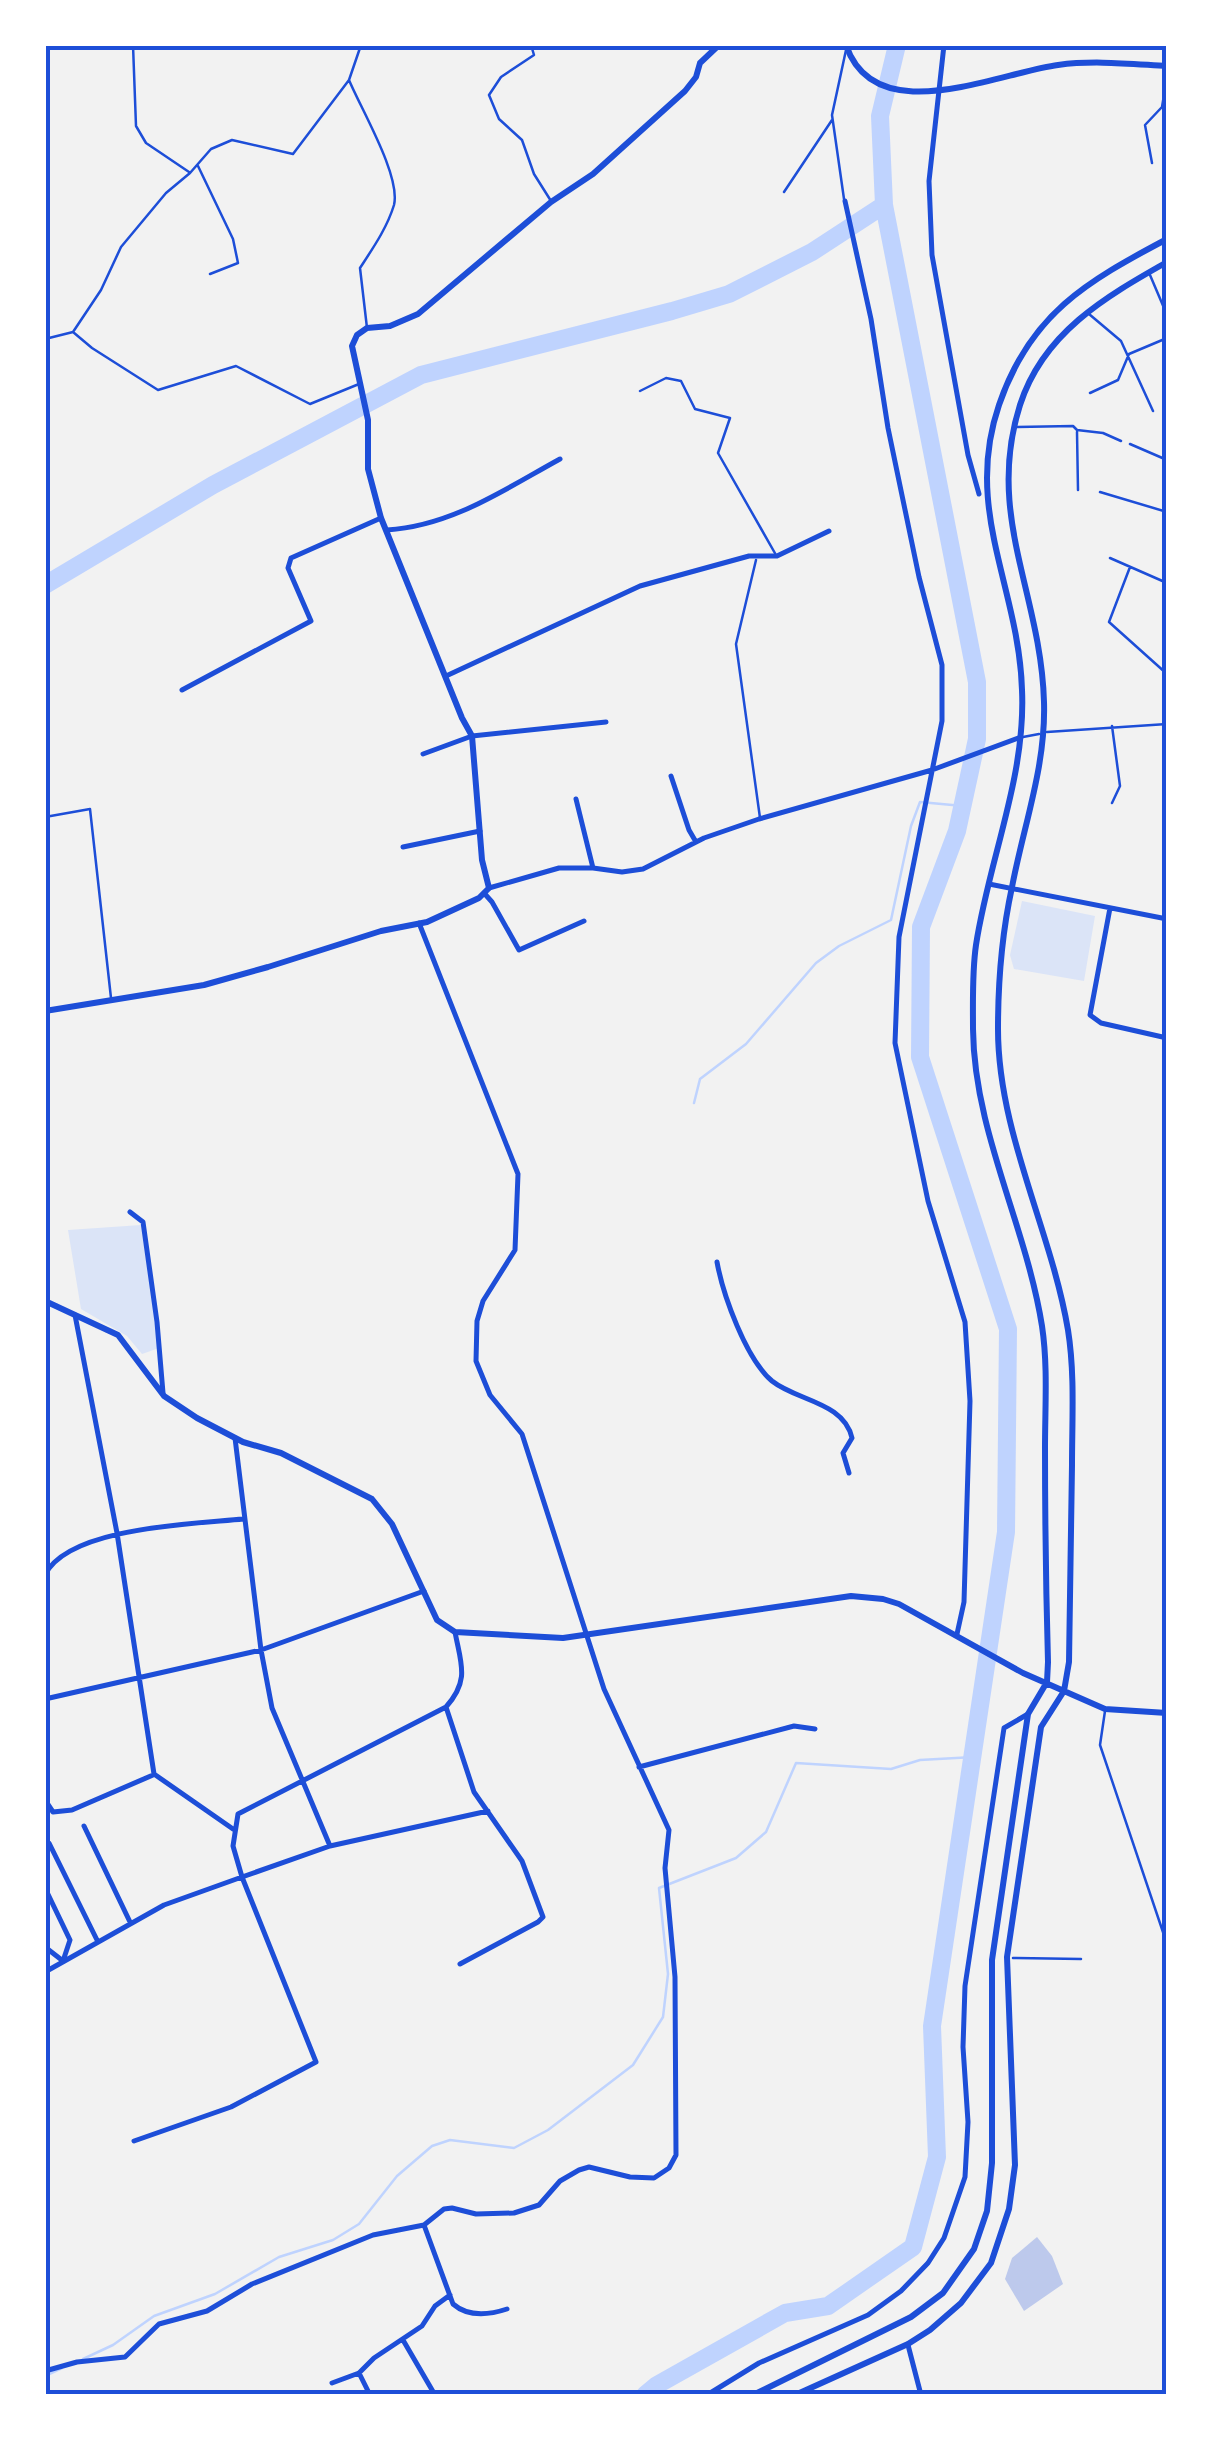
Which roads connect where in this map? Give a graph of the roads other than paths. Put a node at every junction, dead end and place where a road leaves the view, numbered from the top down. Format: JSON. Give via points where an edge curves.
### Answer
{"nodes":[{"id":1,"x":133,"y":45,"type":"edge"},
{"id":2,"x":361,"y":45,"type":"edge"},
{"id":3,"x":531,"y":45,"type":"edge"},
{"id":4,"x":719,"y":45,"type":"edge"},
{"id":5,"x":944,"y":45,"type":"edge"},
{"id":6,"x":846,"y":47,"type":"edge"},
{"id":7,"x":1167,"y":66,"type":"edge"},
{"id":8,"x":1167,"y":77,"type":"edge"},
{"id":9,"x":349,"y":80,"type":"junction"},
{"id":10,"x":940,"y":91,"type":"junction"},
{"id":11,"x":832,"y":119,"type":"junction"},
{"id":12,"x":198,"y":164,"type":"junction"},
{"id":13,"x":1152,"y":164,"type":"dead end"},
{"id":14,"x":190,"y":173,"type":"junction"},
{"id":15,"x":784,"y":192,"type":"dead end"},
{"id":16,"x":845,"y":201,"type":"joint"},
{"id":17,"x":552,"y":202,"type":"junction"},
{"id":18,"x":1167,"y":239,"type":"edge"},
{"id":19,"x":1167,"y":262,"type":"edge"},
{"id":20,"x":1149,"y":272,"type":"junction"},
{"id":21,"x":210,"y":274,"type":"dead end"},
{"id":22,"x":1086,"y":312,"type":"junction"},
{"id":23,"x":1167,"y":314,"type":"edge"},
{"id":24,"x":367,"y":328,"type":"junction"},
{"id":25,"x":73,"y":332,"type":"junction"},
{"id":26,"x":1167,"y":338,"type":"edge"},
{"id":27,"x":45,"y":340,"type":"edge"},
{"id":28,"x":1129,"y":354,"type":"junction"},
{"id":29,"x":360,"y":384,"type":"junction"},
{"id":30,"x":640,"y":391,"type":"dead end"},
{"id":31,"x":1090,"y":393,"type":"dead end"},
{"id":32,"x":1153,"y":411,"type":"dead end"},
{"id":33,"x":1016,"y":427,"type":"junction"},
{"id":34,"x":1077,"y":430,"type":"junction"},
{"id":35,"x":1122,"y":441,"type":"dead end"},
{"id":36,"x":1130,"y":444,"type":"dead end"},
{"id":37,"x":560,"y":458,"type":"dead end"},
{"id":38,"x":1167,"y":460,"type":"edge"},
{"id":39,"x":1078,"y":490,"type":"dead end"},
{"id":40,"x":1100,"y":492,"type":"dead end"},
{"id":41,"x":979,"y":494,"type":"dead end"},
{"id":42,"x":1167,"y":512,"type":"edge"},
{"id":43,"x":381,"y":518,"type":"junction"},
{"id":44,"x":387,"y":530,"type":"junction"},
{"id":45,"x":829,"y":531,"type":"dead end"},
{"id":46,"x":777,"y":556,"type":"junction"},
{"id":47,"x":757,"y":557,"type":"junction"},
{"id":48,"x":1110,"y":558,"type":"dead end"},
{"id":49,"x":1130,"y":568,"type":"junction"},
{"id":50,"x":1167,"y":584,"type":"edge"},
{"id":51,"x":1167,"y":674,"type":"edge"},
{"id":52,"x":446,"y":676,"type":"junction"},
{"id":53,"x":182,"y":690,"type":"dead end"},
{"id":54,"x":606,"y":722,"type":"dead end"},
{"id":55,"x":1167,"y":724,"type":"edge"},
{"id":56,"x":1112,"y":726,"type":"junction"},
{"id":57,"x":1044,"y":732,"type":"junction"},
{"id":58,"x":472,"y":736,"type":"junction"},
{"id":59,"x":1021,"y":738,"type":"junction"},
{"id":60,"x":422,"y":754,"type":"dead end"},
{"id":61,"x":936,"y":769,"type":"junction"},
{"id":62,"x":671,"y":776,"type":"dead end"},
{"id":63,"x":576,"y":799,"type":"dead end"},
{"id":64,"x":1112,"y":803,"type":"dead end"},
{"id":65,"x":45,"y":817,"type":"edge"},
{"id":66,"x":760,"y":819,"type":"junction"},
{"id":67,"x":480,"y":831,"type":"junction"},
{"id":68,"x":696,"y":842,"type":"junction"},
{"id":69,"x":403,"y":847,"type":"dead end"},
{"id":70,"x":593,"y":868,"type":"junction"},
{"id":71,"x":989,"y":884,"type":"junction"},
{"id":72,"x":1012,"y":887,"type":"junction"},
{"id":73,"x":486,"y":890,"type":"junction"},
{"id":74,"x":1110,"y":908,"type":"junction"},
{"id":75,"x":1167,"y":919,"type":"edge"},
{"id":76,"x":584,"y":921,"type":"dead end"},
{"id":77,"x":420,"y":923,"type":"junction"},
{"id":78,"x":112,"y":1000,"type":"junction"},
{"id":79,"x":45,"y":1011,"type":"edge"},
{"id":80,"x":1167,"y":1038,"type":"edge"},
{"id":81,"x":130,"y":1212,"type":"dead end"},
{"id":82,"x":717,"y":1262,"type":"dead end"},
{"id":83,"x":45,"y":1301,"type":"edge"},
{"id":84,"x":74,"y":1313,"type":"junction"},
{"id":85,"x":164,"y":1396,"type":"junction"},
{"id":86,"x":235,"y":1438,"type":"junction"},
{"id":87,"x":849,"y":1473,"type":"dead end"},
{"id":88,"x":244,"y":1519,"type":"junction"},
{"id":89,"x":117,"y":1534,"type":"junction"},
{"id":90,"x":45,"y":1575,"type":"edge"},
{"id":91,"x":424,"y":1592,"type":"junction"},
{"id":92,"x":455,"y":1632,"type":"junction"},
{"id":93,"x":585,"y":1635,"type":"junction"},
{"id":94,"x":960,"y":1636,"type":"junction"},
{"id":95,"x":261,"y":1650,"type":"junction"},
{"id":96,"x":140,"y":1677,"type":"junction"},
{"id":97,"x":1047,"y":1682,"type":"junction"},
{"id":98,"x":1064,"y":1691,"type":"junction"},
{"id":99,"x":45,"y":1699,"type":"edge"},
{"id":100,"x":446,"y":1707,"type":"junction"},
{"id":101,"x":1105,"y":1710,"type":"junction"},
{"id":102,"x":1167,"y":1713,"type":"edge"},
{"id":103,"x":1028,"y":1714,"type":"junction"},
{"id":104,"x":815,"y":1729,"type":"dead end"},
{"id":105,"x":638,"y":1767,"type":"junction"},
{"id":106,"x":154,"y":1774,"type":"junction"},
{"id":107,"x":303,"y":1780,"type":"junction"},
{"id":108,"x":45,"y":1800,"type":"edge"},
{"id":109,"x":488,"y":1811,"type":"junction"},
{"id":110,"x":84,"y":1826,"type":"dead end"},
{"id":111,"x":233,"y":1829,"type":"junction"},
{"id":112,"x":50,"y":1842,"type":"dead end"},
{"id":113,"x":330,"y":1846,"type":"junction"},
{"id":114,"x":242,"y":1877,"type":"junction"},
{"id":115,"x":45,"y":1888,"type":"edge"},
{"id":116,"x":130,"y":1922,"type":"junction"},
{"id":117,"x":97,"y":1940,"type":"junction"},
{"id":118,"x":1167,"y":1944,"type":"edge"},
{"id":119,"x":45,"y":1947,"type":"edge"},
{"id":120,"x":63,"y":1961,"type":"junction"},
{"id":121,"x":460,"y":1964,"type":"dead end"},
{"id":122,"x":45,"y":1972,"type":"edge"},
{"id":123,"x":134,"y":2141,"type":"dead end"},
{"id":124,"x":424,"y":2225,"type":"junction"},
{"id":125,"x":450,"y":2295,"type":"junction"},
{"id":126,"x":507,"y":2309,"type":"dead end"},
{"id":127,"x":403,"y":2340,"type":"junction"},
{"id":128,"x":908,"y":2344,"type":"junction"},
{"id":129,"x":45,"y":2371,"type":"edge"},
{"id":130,"x":359,"y":2373,"type":"junction"},
{"id":131,"x":332,"y":2383,"type":"dead end"},
{"id":132,"x":370,"y":2395,"type":"edge"},
{"id":133,"x":435,"y":2395,"type":"edge"},
{"id":134,"x":706,"y":2395,"type":"edge"},
{"id":135,"x":752,"y":2395,"type":"edge"},
{"id":136,"x":796,"y":2395,"type":"edge"},
{"id":137,"x":921,"y":2395,"type":"edge"}],
"edges":[{"from":1,"to":14,"type":"lane","via":[[136,126],[146,143]]},
{"from":2,"to":9,"type":"lane"},
{"from":3,"to":17,"type":"lane","via":[[534,55],[501,77],[488,95],[498,120],[522,140]]},
{"from":4,"to":17,"type":"street","via":[[685,91]]},
{"from":5,"to":10,"type":"street"},
{"from":6,"to":10,"type":"street","via":[[862,72],[880,84]]},
{"from":6,"to":11,"type":"lane"},
{"from":7,"to":10,"type":"street","via":[[1067,64]]},
{"from":8,"to":13,"type":"lane","via":[[1162,107],[1145,125]]},
{"from":9,"to":12,"type":"lane","via":[[292,154],[232,140],[211,148]]},
{"from":9,"to":24,"type":"lane","via":[[394,182],[395,202],[360,268]]},
{"from":10,"to":41,"type":"street","via":[[929,181],[932,255]]},
{"from":11,"to":15,"type":"lane"},
{"from":11,"to":16,"type":"lane"},
{"from":12,"to":14,"type":"lane"},
{"from":12,"to":21,"type":"lane","via":[[238,264]]},
{"from":14,"to":25,"type":"lane","via":[[122,247]]},
{"from":16,"to":61,"type":"street","via":[[942,665]]},
{"from":17,"to":24,"type":"street","via":[[418,314]]},
{"from":18,"to":59,"type":"street","via":[[1081,287],[1048,319],[1023,352],[992,428],[984,484],[1020,648]]},
{"from":19,"to":20,"type":"street"},
{"from":20,"to":22,"type":"street"},
{"from":20,"to":23,"type":"lane"},
{"from":22,"to":28,"type":"lane"},
{"from":22,"to":33,"type":"street","via":[[1040,361]]},
{"from":24,"to":29,"type":"street","via":[[352,346]]},
{"from":25,"to":27,"type":"lane"},
{"from":25,"to":29,"type":"lane","via":[[158,390],[236,366],[310,404]]},
{"from":26,"to":28,"type":"lane"},
{"from":28,"to":31,"type":"lane","via":[[1118,380]]},
{"from":28,"to":32,"type":"lane"},
{"from":29,"to":43,"type":"street","via":[[368,469]]},
{"from":30,"to":46,"type":"lane","via":[[666,378],[681,382],[695,408],[730,418],[718,453]]},
{"from":33,"to":34,"type":"lane"},
{"from":33,"to":57,"type":"street","via":[[1008,510],[1042,657]]},
{"from":34,"to":35,"type":"lane"},
{"from":34,"to":39,"type":"lane"},
{"from":36,"to":38,"type":"lane"},
{"from":37,"to":44,"type":"street","via":[[458,514]]},
{"from":40,"to":42,"type":"lane"},
{"from":43,"to":44,"type":"street"},
{"from":43,"to":53,"type":"street","via":[[291,558],[288,568],[311,622]]},
{"from":44,"to":52,"type":"street"},
{"from":45,"to":46,"type":"street"},
{"from":46,"to":47,"type":"street"},
{"from":47,"to":52,"type":"street","via":[[640,586]]},
{"from":47,"to":66,"type":"lane","via":[[736,644]]},
{"from":48,"to":49,"type":"lane"},
{"from":49,"to":50,"type":"lane"},
{"from":49,"to":51,"type":"lane","via":[[1109,622]]},
{"from":52,"to":58,"type":"street"},
{"from":54,"to":58,"type":"street"},
{"from":55,"to":56,"type":"lane"},
{"from":56,"to":57,"type":"lane"},
{"from":56,"to":64,"type":"lane","via":[[1120,786]]},
{"from":57,"to":59,"type":"lane"},
{"from":57,"to":72,"type":"street"},
{"from":58,"to":60,"type":"street"},
{"from":58,"to":67,"type":"street"},
{"from":59,"to":61,"type":"street"},
{"from":59,"to":71,"type":"street"},
{"from":61,"to":66,"type":"street"},
{"from":61,"to":94,"type":"street","via":[[899,937],[895,1043],[928,1202],[966,1322],[970,1421]]},
{"from":62,"to":68,"type":"street"},
{"from":63,"to":70,"type":"street"},
{"from":65,"to":78,"type":"lane","via":[[90,809]]},
{"from":66,"to":68,"type":"street"},
{"from":67,"to":69,"type":"street"},
{"from":67,"to":73,"type":"street"},
{"from":68,"to":70,"type":"street","via":[[643,869]]},
{"from":70,"to":73,"type":"street","via":[[559,868]]},
{"from":71,"to":72,"type":"street"},
{"from":71,"to":97,"type":"street","via":[[976,948],[973,1032],[981,1106],[1042,1326]]},
{"from":72,"to":74,"type":"street"},
{"from":72,"to":98,"type":"street","via":[[1001,966],[1002,1070],[1016,1145],[1061,1292],[1073,1386]]},
{"from":73,"to":76,"type":"street","via":[[519,950]]},
{"from":73,"to":77,"type":"street"},
{"from":74,"to":75,"type":"street"},
{"from":74,"to":80,"type":"street","via":[[1090,1015]]},
{"from":77,"to":78,"type":"street","via":[[204,985]]},
{"from":77,"to":93,"type":"street","via":[[518,1174],[515,1250],[483,1301],[476,1361],[490,1394],[522,1434]]},
{"from":78,"to":79,"type":"street"},
{"from":81,"to":85,"type":"street","via":[[142,1222]]},
{"from":82,"to":87,"type":"street","via":[[732,1315],[770,1380],[840,1414],[850,1428],[843,1452]]},
{"from":83,"to":84,"type":"street"},
{"from":84,"to":85,"type":"street","via":[[118,1336]]},
{"from":84,"to":89,"type":"street"},
{"from":85,"to":86,"type":"street"},
{"from":86,"to":88,"type":"street"},
{"from":86,"to":91,"type":"street","via":[[281,1453],[372,1499],[392,1524]]},
{"from":88,"to":89,"type":"street"},
{"from":88,"to":95,"type":"street"},
{"from":89,"to":90,"type":"street","via":[[86,1543]]},
{"from":89,"to":96,"type":"street"},
{"from":91,"to":92,"type":"street","via":[[437,1620]]},
{"from":91,"to":95,"type":"street"},
{"from":92,"to":93,"type":"street"},
{"from":92,"to":100,"type":"street","via":[[463,1675],[460,1692]]},
{"from":93,"to":94,"type":"street","via":[[851,1596],[898,1604]]},
{"from":93,"to":105,"type":"street"},
{"from":94,"to":97,"type":"street"},
{"from":95,"to":96,"type":"street"},
{"from":95,"to":107,"type":"street","via":[[272,1708]]},
{"from":96,"to":99,"type":"street"},
{"from":96,"to":106,"type":"street"},
{"from":97,"to":98,"type":"street"},
{"from":97,"to":103,"type":"street"},
{"from":98,"to":101,"type":"street"},
{"from":98,"to":128,"type":"street","via":[[1040,1726],[1007,1957],[1010,2209],[978,2281]]},
{"from":100,"to":107,"type":"street"},
{"from":100,"to":109,"type":"street","via":[[474,1792]]},
{"from":101,"to":102,"type":"street"},
{"from":101,"to":118,"type":"lane","via":[[1100,1745]]},
{"from":103,"to":134,"type":"street","via":[[1004,1728],[991,1806],[965,1986],[965,2178],[944,2238],[901,2291],[868,2315],[759,2362]]},
{"from":103,"to":135,"type":"street","via":[[992,1960],[992,2163],[974,2250],[942,2293],[912,2317]]},
{"from":104,"to":105,"type":"street","via":[[794,1726]]},
{"from":105,"to":124,"type":"street","via":[[669,1830],[676,2156],[654,2178],[589,2167],[560,2180],[539,2205],[476,2214],[452,2208]]},
{"from":106,"to":108,"type":"street","via":[[72,1810],[53,1812]]},
{"from":106,"to":111,"type":"street"},
{"from":107,"to":111,"type":"street","via":[[238,1814]]},
{"from":107,"to":113,"type":"street"},
{"from":109,"to":113,"type":"street"},
{"from":109,"to":121,"type":"street","via":[[522,1862],[543,1916]]},
{"from":110,"to":116,"type":"street"},
{"from":111,"to":114,"type":"street"},
{"from":112,"to":117,"type":"street"},
{"from":113,"to":114,"type":"street"},
{"from":114,"to":116,"type":"street"},
{"from":114,"to":123,"type":"street","via":[[316,2062],[231,2107]]},
{"from":115,"to":120,"type":"street","via":[[70,1940]]},
{"from":116,"to":117,"type":"street"},
{"from":117,"to":120,"type":"street"},
{"from":119,"to":120,"type":"street"},
{"from":120,"to":122,"type":"street"},
{"from":124,"to":125,"type":"street"},
{"from":124,"to":129,"type":"street","via":[[373,2235],[252,2284],[207,2310],[159,2324],[125,2357]]},
{"from":125,"to":126,"type":"street","via":[[462,2312]]},
{"from":125,"to":127,"type":"street"},
{"from":127,"to":130,"type":"street"},
{"from":127,"to":133,"type":"street"},
{"from":128,"to":136,"type":"street"},
{"from":128,"to":137,"type":"street"},
{"from":130,"to":131,"type":"street"},
{"from":130,"to":132,"type":"street"}]}
